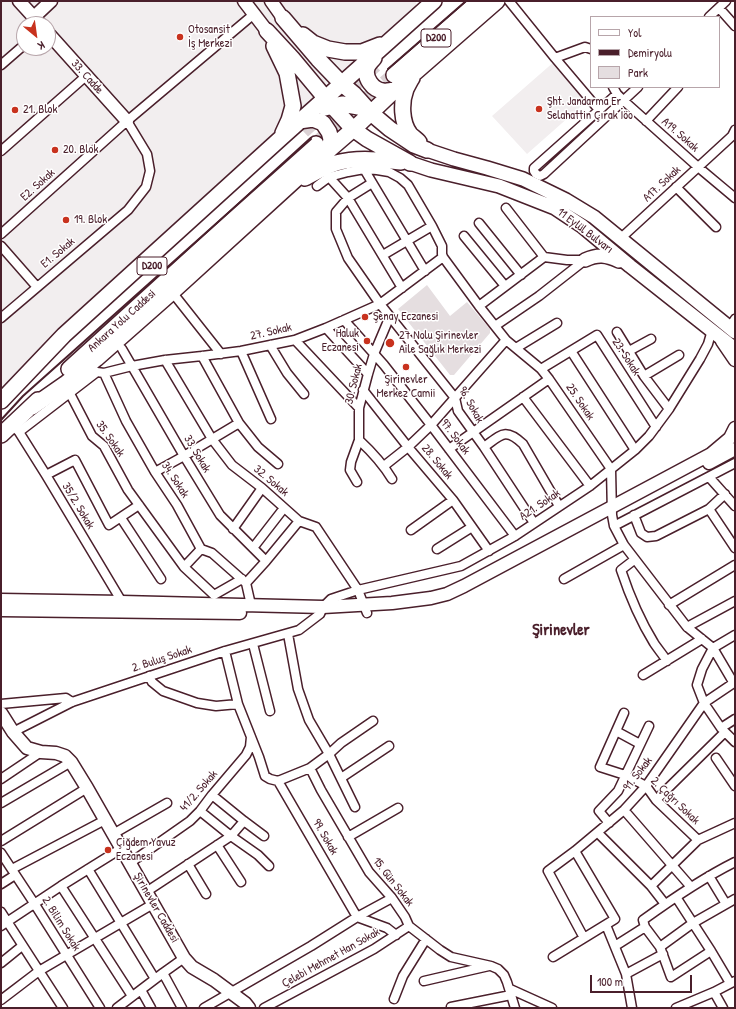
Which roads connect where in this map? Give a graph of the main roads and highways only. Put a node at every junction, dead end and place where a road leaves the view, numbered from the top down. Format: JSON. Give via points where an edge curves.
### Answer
{"nodes":[{"id":1,"x":51,"y":1,"type":"edge"},
{"id":2,"x":244,"y":1,"type":"edge"},
{"id":3,"x":271,"y":1,"type":"edge"},
{"id":4,"x":434,"y":1,"type":"edge"},
{"id":5,"x":446,"y":1,"type":"edge"},
{"id":6,"x":479,"y":1,"type":"edge"},
{"id":7,"x":497,"y":1,"type":"edge"},
{"id":8,"x":23,"y":2,"type":"edge"},
{"id":9,"x":33,"y":16,"type":"edge"},
{"id":10,"x":40,"y":16,"type":"edge"},
{"id":11,"x":283,"y":18,"type":"junction"},
{"id":12,"x":267,"y":31,"type":"junction"},
{"id":13,"x":56,"y":42,"type":"edge"},
{"id":14,"x":388,"y":42,"type":"junction"},
{"id":15,"x":381,"y":60,"type":"tunnel mouth"},
{"id":16,"x":416,"y":72,"type":"junction"},
{"id":17,"x":394,"y":75,"type":"tunnel mouth"},
{"id":18,"x":342,"y":84,"type":"junction"},
{"id":19,"x":396,"y":90,"type":"junction"},
{"id":20,"x":354,"y":100,"type":"junction"},
{"id":21,"x":329,"y":102,"type":"junction"},
{"id":22,"x":371,"y":113,"type":"junction"},
{"id":23,"x":127,"y":121,"type":"road end"},
{"id":24,"x":301,"y":126,"type":"junction"},
{"id":25,"x":356,"y":127,"type":"junction"},
{"id":26,"x":281,"y":138,"type":"junction"},
{"id":27,"x":322,"y":147,"type":"junction"},
{"id":28,"x":427,"y":150,"type":"junction"},
{"id":29,"x":410,"y":163,"type":"junction"},
{"id":30,"x":286,"y":188,"type":"junction"},
{"id":31,"x":582,"y":226,"type":"junction"},
{"id":32,"x":630,"y":266,"type":"junction"},
{"id":33,"x":733,"y":326,"type":"edge"},
{"id":34,"x":714,"y":333,"type":"junction"},
{"id":35,"x":735,"y":349,"type":"edge"},
{"id":36,"x":735,"y":360,"type":"edge"},
{"id":37,"x":1,"y":401,"type":"edge"},
{"id":38,"x":32,"y":407,"type":"junction"},
{"id":39,"x":735,"y":428,"type":"edge"},
{"id":40,"x":10,"y":431,"type":"edge"},
{"id":41,"x":735,"y":449,"type":"edge"},
{"id":42,"x":613,"y":516,"type":"junction"},
{"id":43,"x":1,"y":600,"type":"edge"},
{"id":44,"x":1,"y":610,"type":"edge"},
{"id":45,"x":322,"y":610,"type":"junction"},
{"id":46,"x":1,"y":713,"type":"edge"},
{"id":47,"x":249,"y":1008,"type":"edge"}],
"edges":[{"from":1,"to":10,"type":"main road"},
{"from":2,"to":12,"type":"main road"},
{"from":3,"to":11,"type":"main road"},
{"from":4,"to":14,"type":"highway"},
{"from":5,"to":15,"type":"highway","number":"D200"},
{"from":6,"to":17,"type":"highway","number":"D200"},
{"from":7,"to":16,"type":"highway"},
{"from":8,"to":9,"type":"main road"},
{"from":11,"to":14,"type":"highway","via":[[313,43],[328,49],[362,52]]},
{"from":11,"to":18,"type":"highway"},
{"from":12,"to":21,"type":"highway"},
{"from":12,"to":26,"type":"highway","via":[[287,73],[293,106]]},
{"from":13,"to":23,"type":"main road","name":"33. Cadde"},
{"from":14,"to":18,"type":"highway"},
{"from":14,"to":19,"type":"highway","via":[[367,66],[366,74],[373,87],[378,90]]},
{"from":14,"to":20,"type":"highway","via":[[364,67],[357,80]]},
{"from":16,"to":19,"type":"highway"},
{"from":16,"to":28,"type":"highway","via":[[406,89],[402,114],[410,133]]},
{"from":18,"to":20,"type":"highway"},
{"from":18,"to":21,"type":"highway"},
{"from":19,"to":22,"type":"highway"},
{"from":20,"to":21,"type":"highway","via":[[342,104]]},
{"from":20,"to":22,"type":"highway"},
{"from":20,"to":25,"type":"highway"},
{"from":21,"to":24,"type":"highway"},
{"from":21,"to":25,"type":"highway"},
{"from":22,"to":25,"type":"highway"},
{"from":22,"to":28,"type":"highway","via":[[414,145]]},
{"from":24,"to":26,"type":"highway"},
{"from":24,"to":27,"type":"highway","via":[[313,119],[323,123],[331,139]]},
{"from":24,"to":37,"type":"highway","name":"Ankara Yolu Caddesi","number":"D200"},
{"from":25,"to":27,"type":"highway"},
{"from":25,"to":29,"type":"highway","via":[[367,139]]},
{"from":26,"to":37,"type":"highway","via":[[64,335]]},
{"from":27,"to":30,"type":"highway"},
{"from":27,"to":38,"type":"highway","name":"Ankara Yolu Caddesi","number":"D200","via":[[57,380]]},
{"from":28,"to":33,"type":"main road","name":"11 Eylül Bulvarı","via":[[523,179],[566,200],[594,217]]},
{"from":29,"to":30,"type":"highway","via":[[353,159],[334,163]]},
{"from":29,"to":31,"type":"main road","name":"11 Eylül Bulvarı","via":[[499,186],[555,208]]},
{"from":30,"to":38,"type":"highway","via":[[172,292],[95,371]]},
{"from":31,"to":32,"type":"main road","name":"11 Eylül Bulvarı"},
{"from":31,"to":32,"type":"main road","via":[[588,240],[585,260],[594,256],[611,257]]},
{"from":32,"to":34,"type":"main road","name":"11 Eylül Bulvarı"},
{"from":34,"to":35,"type":"main road","name":"11 Eylül Bulvarı"},
{"from":34,"to":36,"type":"main road"},
{"from":38,"to":40,"type":"highway","name":"Ankara Yolu Caddesi"},
{"from":39,"to":42,"type":"main road","via":[[730,438],[711,454]]},
{"from":41,"to":42,"type":"main road"},
{"from":42,"to":45,"type":"main road","via":[[447,594],[365,609]]},
{"from":43,"to":45,"type":"main road","via":[[251,605]]},
{"from":44,"to":45,"type":"main road"},
{"from":46,"to":47,"type":"main road","name":"Şirinevler Caddesi","via":[[27,748],[56,753],[65,756],[71,762],[184,958],[192,967],[232,992]]}]}
